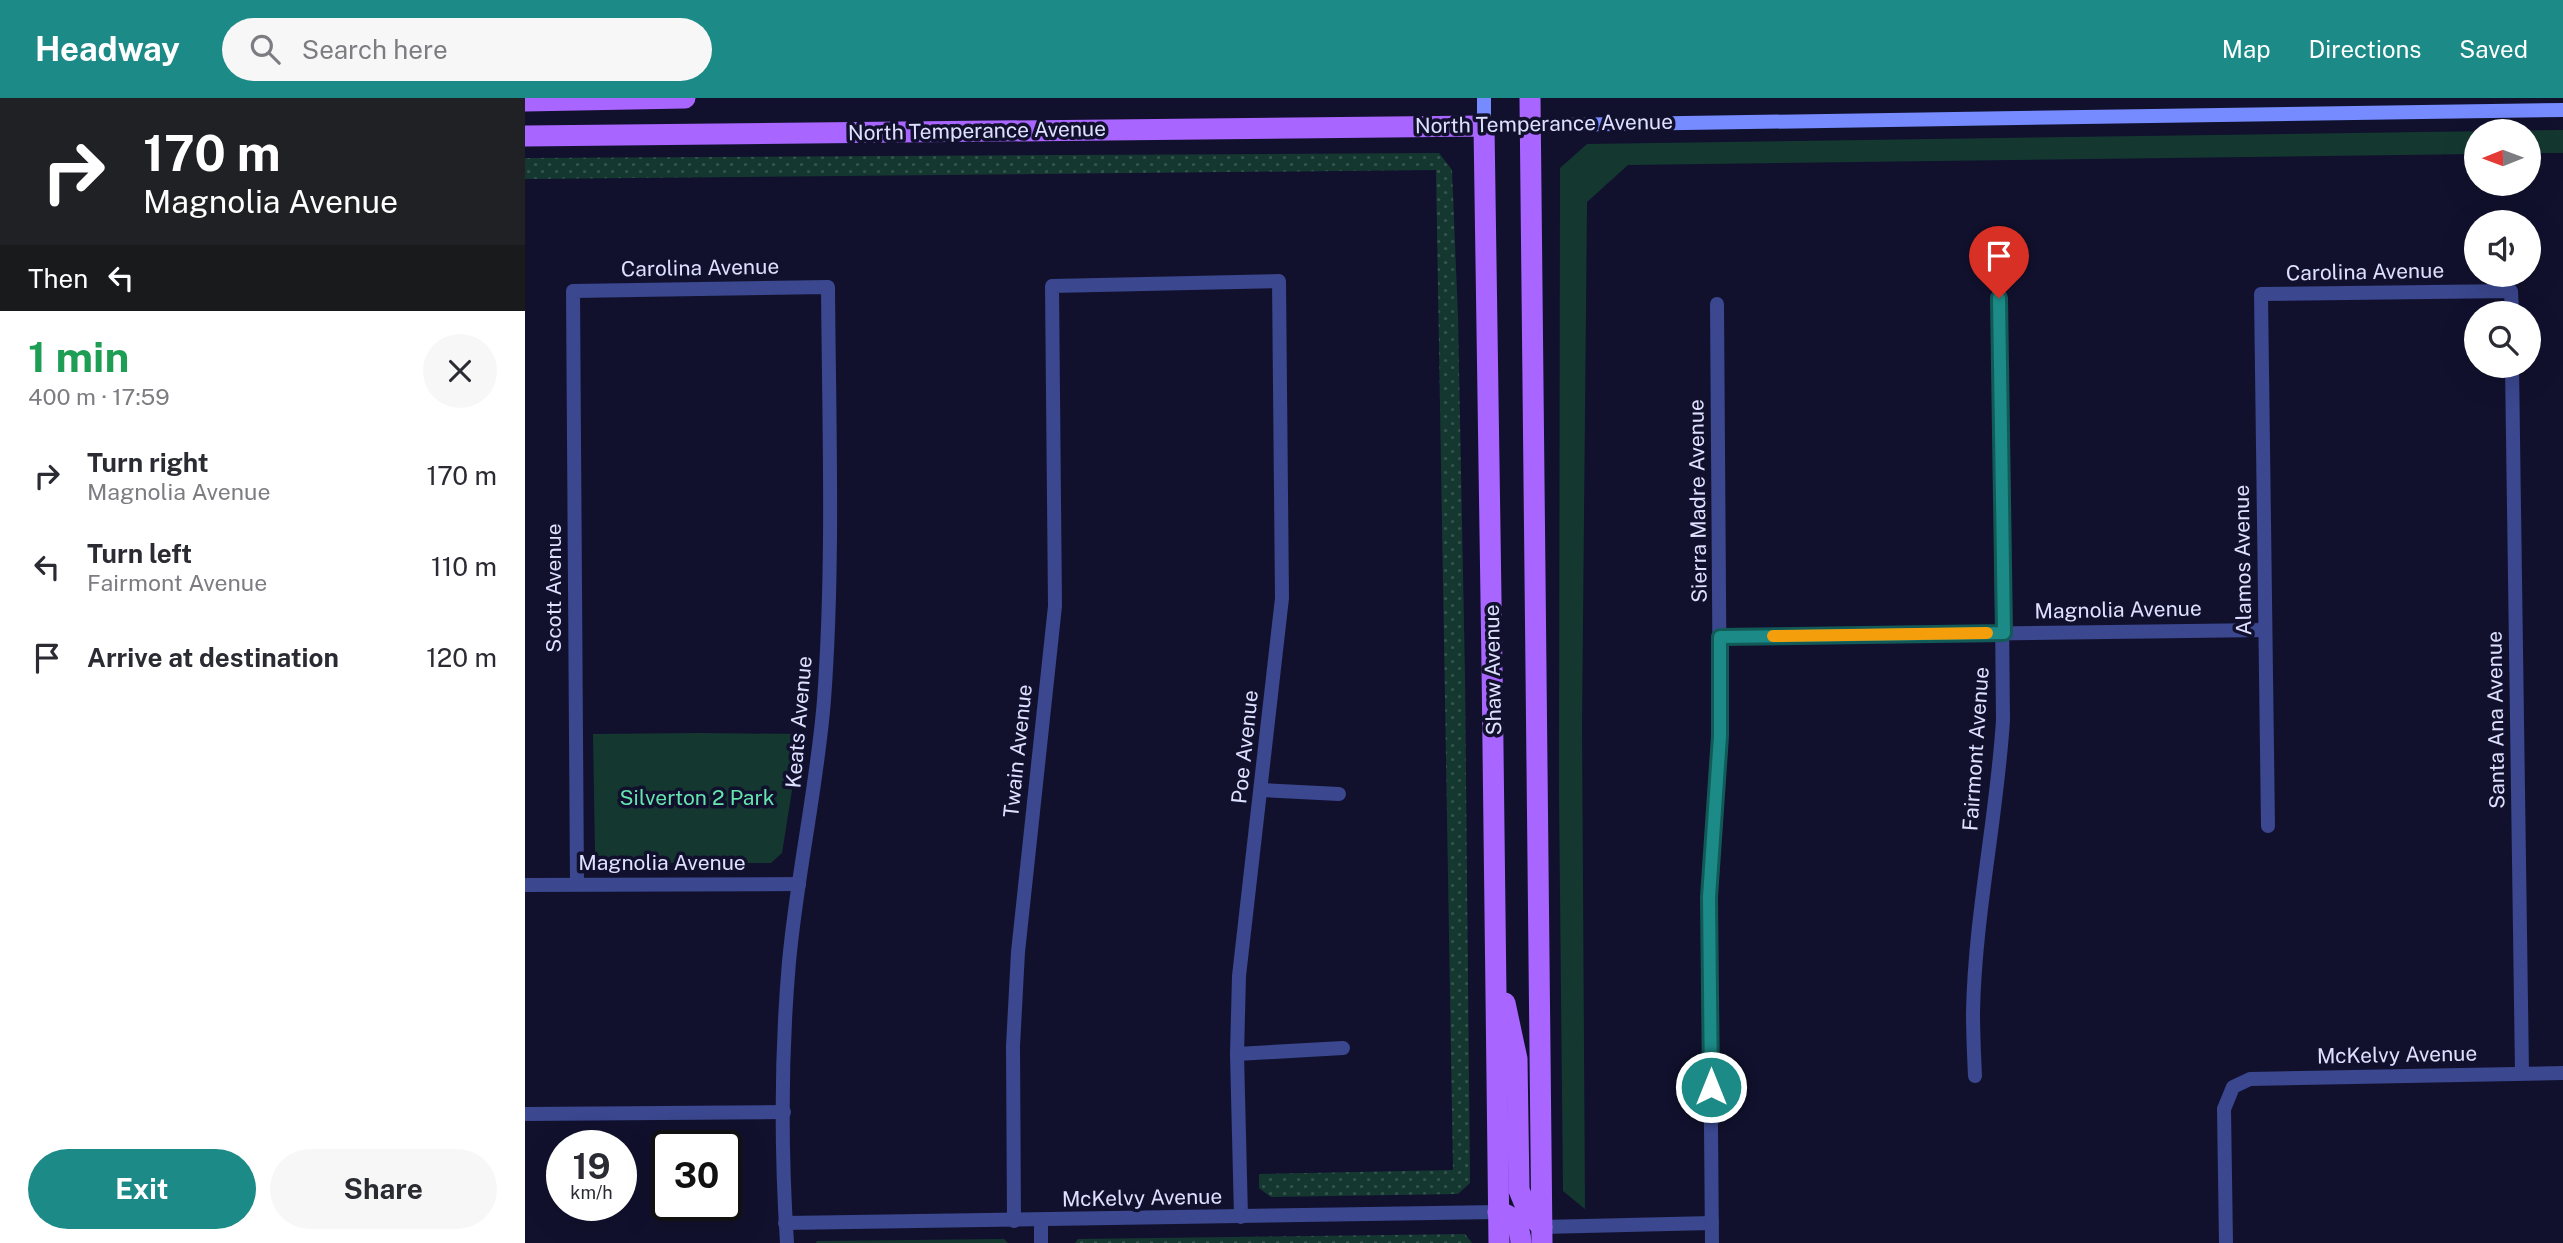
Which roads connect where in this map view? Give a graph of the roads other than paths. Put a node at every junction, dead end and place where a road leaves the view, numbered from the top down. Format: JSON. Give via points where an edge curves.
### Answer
{"nodes":[{"id":1,"x":685,"y":98,"type":"edge"},
{"id":2,"x":1483,"y":98,"type":"edge"},
{"id":3,"x":1530,"y":98,"type":"edge"},
{"id":4,"x":525,"y":101,"type":"edge"},
{"id":5,"x":2563,"y":110,"type":"edge"},
{"id":6,"x":1531,"y":125,"type":"junction"},
{"id":7,"x":1484,"y":126,"type":"junction"},
{"id":8,"x":525,"y":136,"type":"edge"},
{"id":9,"x":1052,"y":286,"type":"joint"},
{"id":10,"x":828,"y":287,"type":"joint"},
{"id":11,"x":573,"y":291,"type":"joint"},
{"id":12,"x":2261,"y":294,"type":"joint"},
{"id":13,"x":1999,"y":298,"type":"dead end"},
{"id":14,"x":2511,"y":301,"type":"edge"},
{"id":15,"x":1717,"y":304,"type":"dead end"},
{"id":16,"x":2512,"y":378,"type":"edge"},
{"id":17,"x":2265,"y":630,"type":"junction"},
{"id":18,"x":2004,"y":633,"type":"junction"},
{"id":19,"x":1720,"y":637,"type":"junction"},
{"id":20,"x":1262,"y":790,"type":"junction"},
{"id":21,"x":1339,"y":794,"type":"dead end"},
{"id":22,"x":2268,"y":826,"type":"dead end"},
{"id":23,"x":577,"y":884,"type":"junction"},
{"id":24,"x":799,"y":884,"type":"junction"},
{"id":25,"x":525,"y":885,"type":"edge"},
{"id":26,"x":1495,"y":957,"type":"junction"},
{"id":27,"x":1343,"y":1048,"type":"dead end"},
{"id":28,"x":1237,"y":1054,"type":"junction"},
{"id":29,"x":2522,"y":1073,"type":"junction"},
{"id":30,"x":2563,"y":1073,"type":"edge"},
{"id":31,"x":1975,"y":1076,"type":"dead end"},
{"id":32,"x":785,"y":1112,"type":"junction"},
{"id":33,"x":525,"y":1114,"type":"edge"},
{"id":34,"x":1498,"y":1212,"type":"junction"},
{"id":35,"x":1241,"y":1217,"type":"junction"},
{"id":36,"x":1041,"y":1220,"type":"junction"},
{"id":37,"x":1014,"y":1221,"type":"junction"},
{"id":38,"x":786,"y":1223,"type":"junction"},
{"id":39,"x":1712,"y":1223,"type":"junction"},
{"id":40,"x":1542,"y":1235,"type":"edge"},
{"id":41,"x":787,"y":1243,"type":"edge"},
{"id":42,"x":1041,"y":1243,"type":"edge"},
{"id":43,"x":1499,"y":1243,"type":"edge"},
{"id":44,"x":1521,"y":1243,"type":"edge"},
{"id":45,"x":1712,"y":1243,"type":"edge"},
{"id":46,"x":2226,"y":1243,"type":"edge"}],
"edges":[{"from":1,"to":4,"type":"main road"},
{"from":2,"to":7,"type":"main road","name":"Shaw Avenue"},
{"from":3,"to":6,"type":"main road","name":"Shaw Avenue"},
{"from":5,"to":6,"type":"main road","name":"North Temperance Avenue"},
{"from":6,"to":7,"type":"main road","name":"North Temperance Avenue"},
{"from":6,"to":40,"type":"main road","name":"Shaw Avenue"},
{"from":7,"to":8,"type":"main road","name":"North Temperance Avenue"},
{"from":7,"to":26,"type":"main road","name":"Shaw Avenue"},
{"from":9,"to":20,"type":"street","name":"Poe Avenue","via":[[1279,281],[1282,598]]},
{"from":9,"to":37,"type":"street","name":"Twain Avenue","via":[[1055,606],[1018,952],[1013,1046]]},
{"from":10,"to":11,"type":"street","name":"Carolina Avenue"},
{"from":10,"to":24,"type":"street","name":"Keats Avenue","via":[[830,590],[816,781]]},
{"from":11,"to":23,"type":"street","name":"Scott Avenue"},
{"from":12,"to":14,"type":"street","name":"Carolina Avenue","via":[[2511,291]]},
{"from":12,"to":17,"type":"street","name":"Alamos Avenue"},
{"from":13,"to":18,"type":"street","name":"Fairmont Avenue"},
{"from":15,"to":19,"type":"street","name":"Sierra Madre Avenue"},
{"from":16,"to":29,"type":"street","name":"Santa Ana Avenue"},
{"from":17,"to":18,"type":"street","name":"Magnolia Avenue"},
{"from":17,"to":22,"type":"street","name":"Alamos Avenue"},
{"from":18,"to":19,"type":"street","name":"Magnolia Avenue"},
{"from":18,"to":31,"type":"street","name":"Fairmont Avenue","via":[[2000,778],[1973,1011]]},
{"from":19,"to":39,"type":"street","name":"Sierra Madre Avenue","via":[[1720,736],[1709,897]]},
{"from":20,"to":21,"type":"street"},
{"from":20,"to":28,"type":"street","name":"Poe Avenue","via":[[1240,976]]},
{"from":23,"to":24,"type":"street","name":"Magnolia Avenue"},
{"from":23,"to":25,"type":"street","name":"Magnolia Avenue"},
{"from":24,"to":32,"type":"street","name":"Keats Avenue","via":[[784,1043]]},
{"from":26,"to":34,"type":"main road","name":"Shaw Avenue"},
{"from":26,"to":40,"type":"main road","via":[[1517,1059],[1519,1190]]},
{"from":27,"to":28,"type":"street"},
{"from":28,"to":35,"type":"street","name":"Poe Avenue"},
{"from":29,"to":30,"type":"street","name":"McKelvy Avenue"},
{"from":29,"to":46,"type":"street","name":"McKelvy Avenue","via":[[2250,1079],[2233,1087],[2224,1109]]},
{"from":32,"to":33,"type":"street"},
{"from":32,"to":38,"type":"street","name":"Keats Avenue"},
{"from":34,"to":35,"type":"street","name":"McKelvy Avenue"},
{"from":34,"to":43,"type":"main road","name":"Shaw Avenue"},
{"from":34,"to":44,"type":"main road","via":[[1514,1220]]},
{"from":35,"to":36,"type":"street","name":"McKelvy Avenue"},
{"from":36,"to":37,"type":"street","name":"McKelvy Avenue"},
{"from":36,"to":42,"type":"street"},
{"from":37,"to":38,"type":"street","name":"McKelvy Avenue"},
{"from":38,"to":41,"type":"street","name":"Keats Avenue"},
{"from":39,"to":40,"type":"street"},
{"from":39,"to":45,"type":"street","name":"Sierra Madre Avenue"}]}
